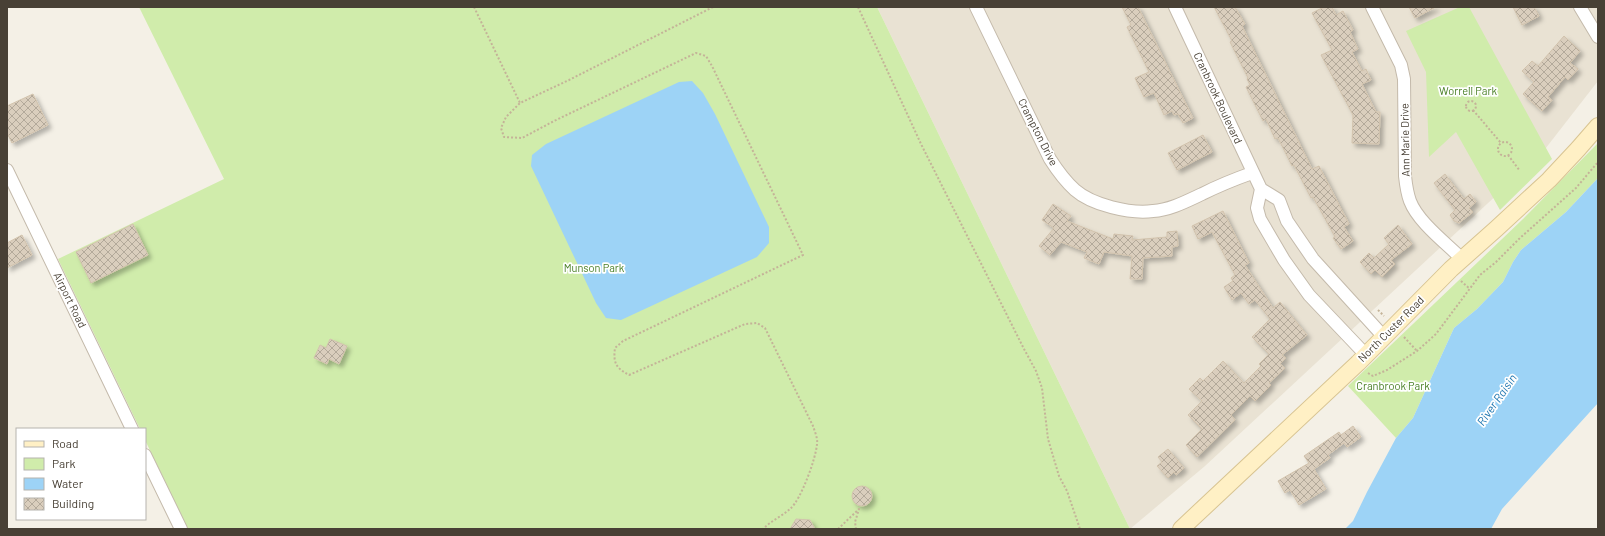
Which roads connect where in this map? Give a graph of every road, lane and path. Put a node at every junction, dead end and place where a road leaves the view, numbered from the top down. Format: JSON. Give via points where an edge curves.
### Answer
{"nodes":[{"id":1,"x":474,"y":7,"type":"edge"},
{"id":2,"x":713,"y":7,"type":"edge"},
{"id":3,"x":858,"y":7,"type":"edge"},
{"id":4,"x":976,"y":7,"type":"edge"},
{"id":5,"x":1175,"y":7,"type":"edge"},
{"id":6,"x":1372,"y":7,"type":"edge"},
{"id":7,"x":1580,"y":7,"type":"edge"},
{"id":8,"x":1597,"y":32,"type":"edge"},
{"id":9,"x":520,"y":103,"type":"junction"},
{"id":10,"x":1473,"y":110,"type":"junction"},
{"id":11,"x":1598,"y":126,"type":"edge"},
{"id":12,"x":1501,"y":143,"type":"junction"},
{"id":13,"x":1508,"y":155,"type":"junction"},
{"id":14,"x":1598,"y":162,"type":"edge"},
{"id":15,"x":7,"y":170,"type":"edge"},
{"id":16,"x":1520,"y":171,"type":"dead end"},
{"id":17,"x":1252,"y":173,"type":"junction"},
{"id":18,"x":1260,"y":189,"type":"junction"},
{"id":19,"x":1462,"y":259,"type":"junction"},
{"id":20,"x":1461,"y":281,"type":"dead end"},
{"id":21,"x":1470,"y":289,"type":"junction"},
{"id":22,"x":1378,"y":310,"type":"dead end"},
{"id":23,"x":1388,"y":320,"type":"dead end"},
{"id":24,"x":1403,"y":335,"type":"dead end"},
{"id":25,"x":1384,"y":337,"type":"junction"},
{"id":26,"x":1417,"y":351,"type":"junction"},
{"id":27,"x":1365,"y":363,"type":"junction"},
{"id":28,"x":132,"y":428,"type":"edge"},
{"id":29,"x":146,"y":457,"type":"edge"},
{"id":30,"x":181,"y":529,"type":"edge"},
{"id":31,"x":763,"y":529,"type":"edge"},
{"id":32,"x":838,"y":529,"type":"edge"},
{"id":33,"x":856,"y":529,"type":"edge"},
{"id":34,"x":1080,"y":529,"type":"edge"},
{"id":35,"x":1181,"y":529,"type":"edge"}],
"edges":[{"from":1,"to":9,"type":"path"},
{"from":2,"to":9,"type":"path"},
{"from":3,"to":34,"type":"path","via":[[921,144],[1036,371],[1042,388],[1048,439],[1059,476]]},
{"from":4,"to":17,"type":"street","name":"Crampton Drive","via":[[1050,159],[1075,191],[1109,206],[1153,212]]},
{"from":5,"to":17,"type":"street","name":"Cranbrook Boulevard"},
{"from":6,"to":19,"type":"street","name":"Ann Marie Drive","via":[[1401,65],[1404,79],[1405,176],[1410,202],[1422,220]]},
{"from":7,"to":8,"type":"street"},
{"from":9,"to":31,"type":"path","via":[[506,117],[501,128],[504,137],[522,138],[554,120],[696,53],[706,56],[712,66],[802,255],[623,341],[615,348],[613,359],[620,370],[629,375],[745,324],[757,323],[765,328],[813,426],[818,442],[814,462],[791,508]]},
{"from":10,"to":10,"type":"path","via":[[1466,108],[1468,102],[1476,104]]},
{"from":10,"to":12,"type":"path"},
{"from":11,"to":19,"type":"street","name":"North Custer Road","via":[[1549,180]]},
{"from":12,"to":13,"type":"path","via":[[1498,147],[1499,153]]},
{"from":12,"to":13,"type":"path","via":[[1511,145]]},
{"from":13,"to":16,"type":"path"},
{"from":14,"to":21,"type":"path","via":[[1576,188],[1480,275]]},
{"from":15,"to":28,"type":"street","name":"Airport Road"},
{"from":17,"to":18,"type":"street","name":"Cranbrook Boulevard"},
{"from":18,"to":25,"type":"street","via":[[1279,200],[1287,221],[1312,259]]},
{"from":18,"to":27,"type":"street","via":[[1257,208],[1260,219],[1284,260]]},
{"from":19,"to":25,"type":"street","name":"North Custer Road"},
{"from":20,"to":21,"type":"path"},
{"from":21,"to":26,"type":"path","via":[[1436,334]]},
{"from":22,"to":23,"type":"path"},
{"from":24,"to":26,"type":"path"},
{"from":25,"to":27,"type":"street","name":"North Custer Road"},
{"from":26,"to":27,"type":"path","via":[[1374,376]]},
{"from":27,"to":35,"type":"street","name":"North Custer Road"},
{"from":29,"to":30,"type":"street"},
{"from":32,"to":33,"type":"path","via":[[859,509],[855,522]]}]}
